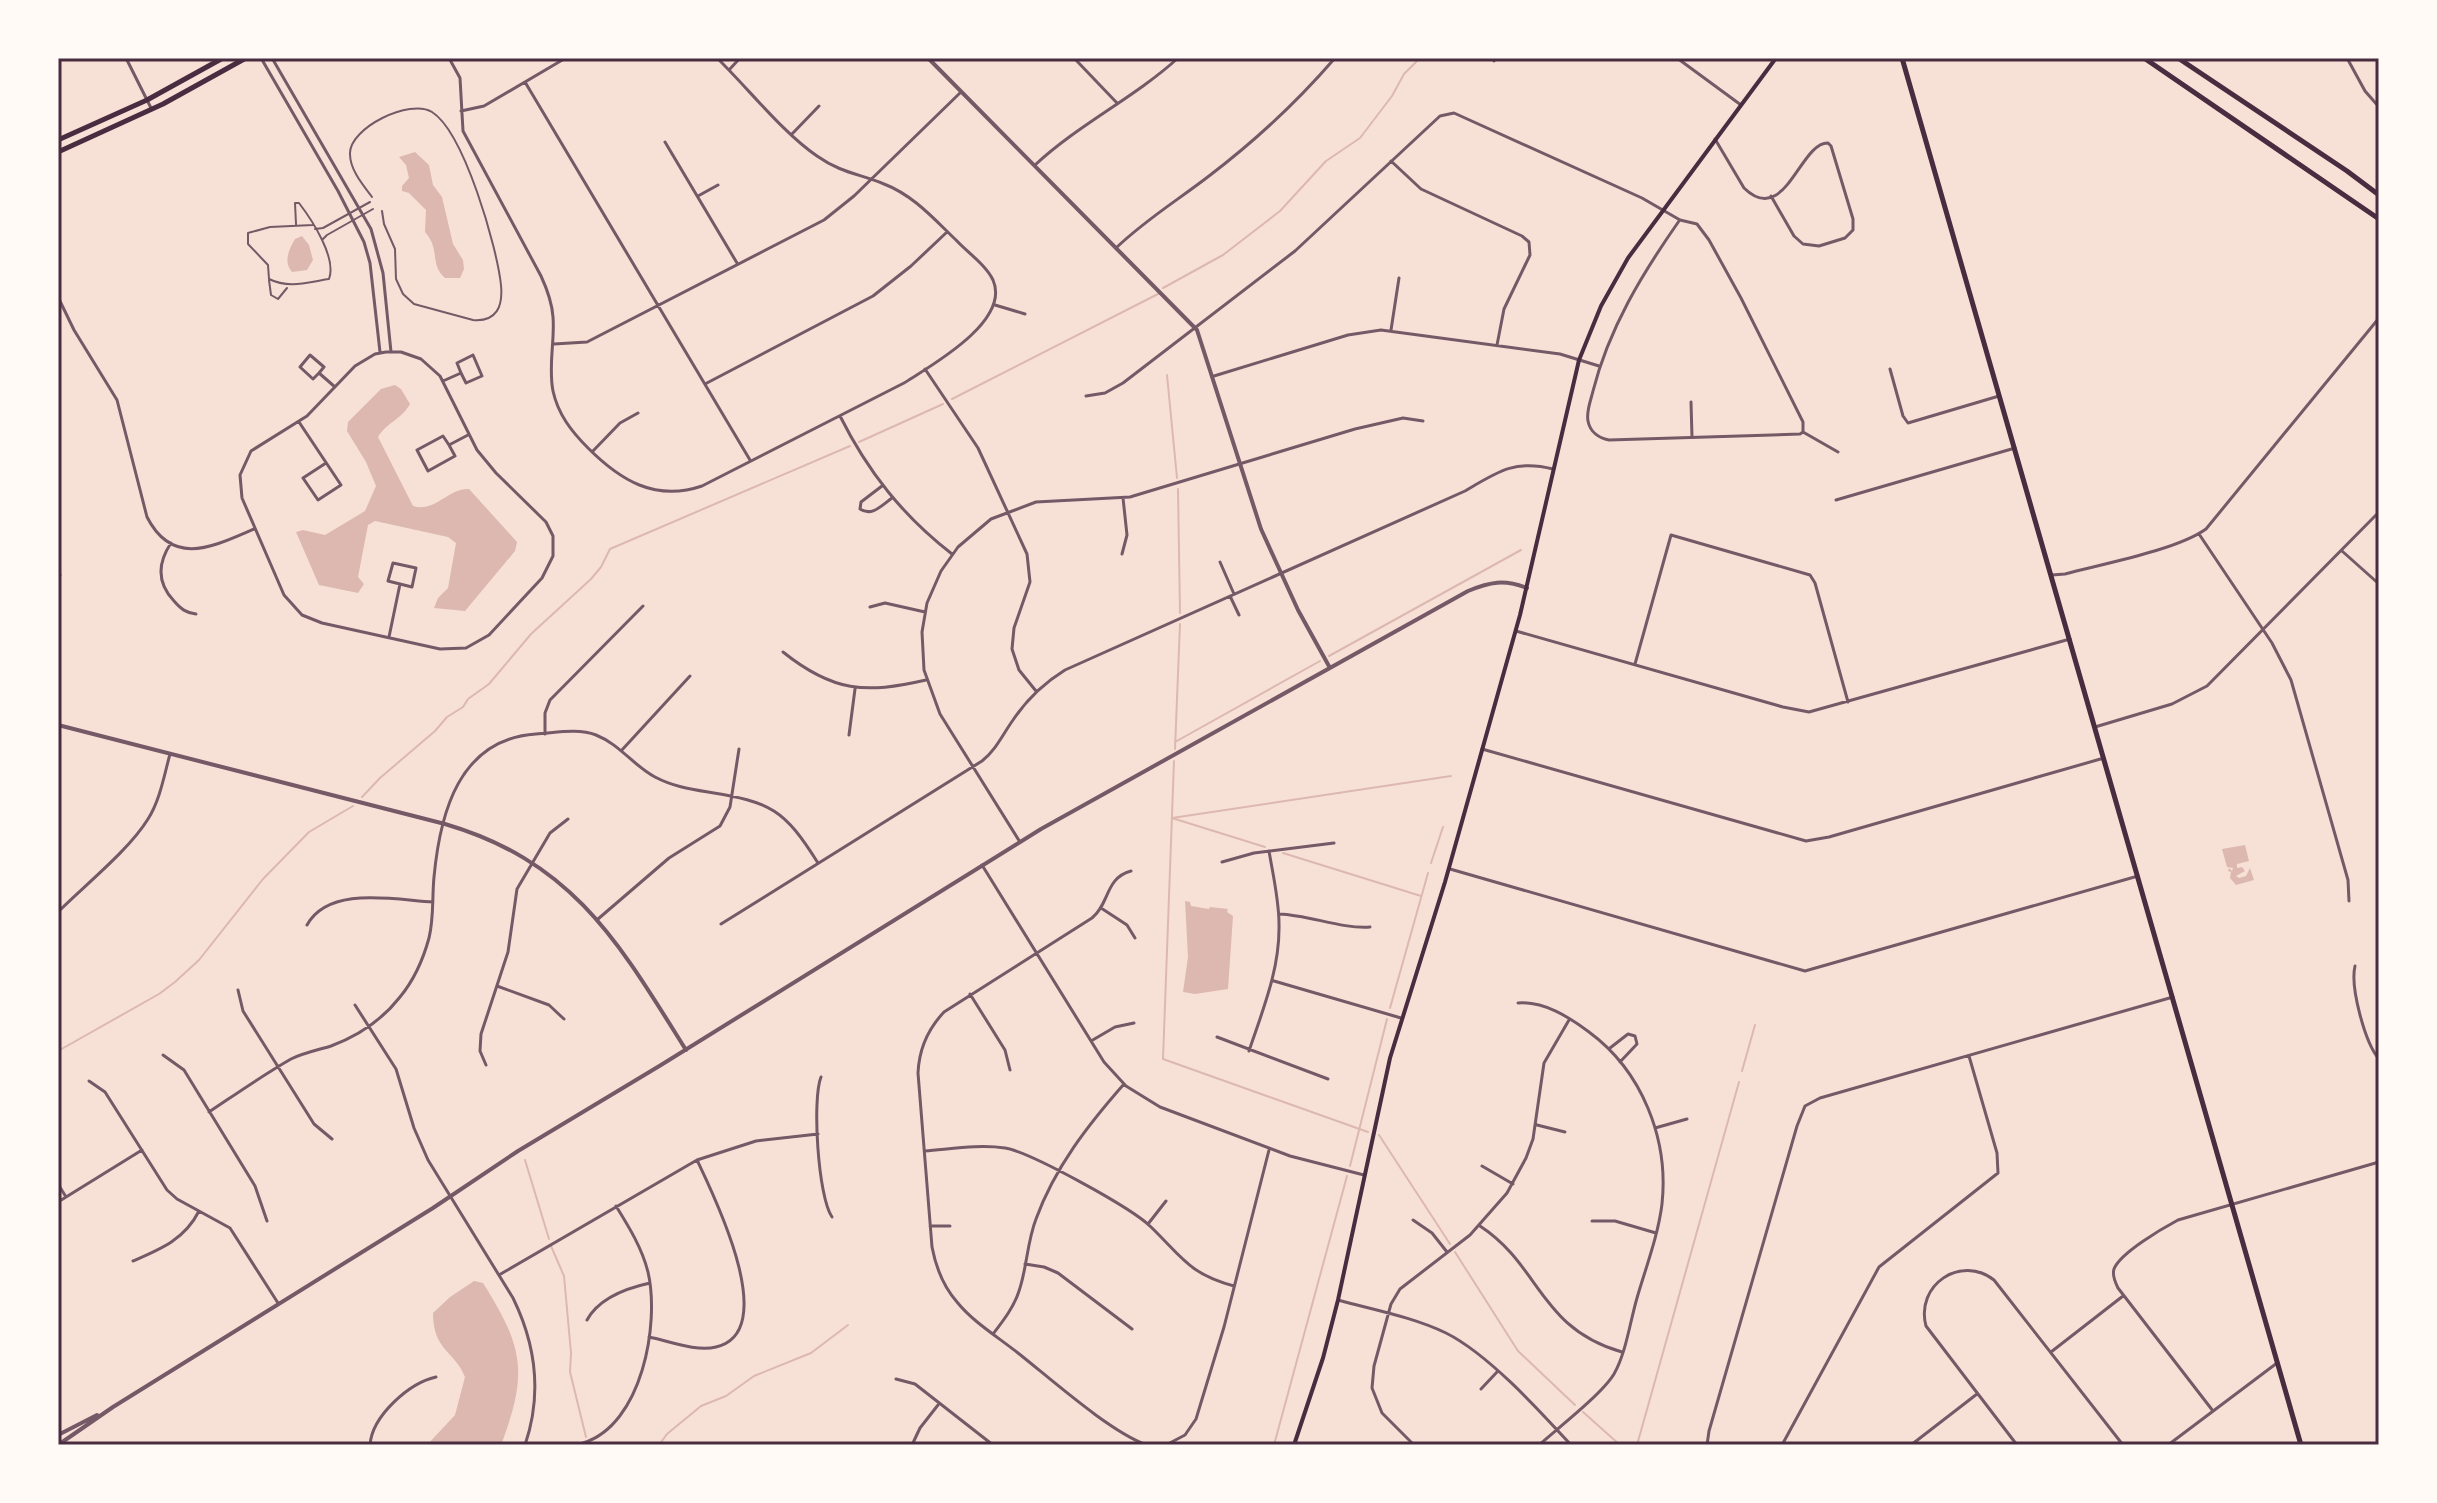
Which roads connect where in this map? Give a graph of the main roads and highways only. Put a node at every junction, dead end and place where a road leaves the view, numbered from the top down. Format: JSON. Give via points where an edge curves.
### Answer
{"nodes":[{"id":1,"x":223,"y":58,"type":"edge"},
{"id":2,"x":246,"y":58,"type":"edge"},
{"id":3,"x":1776,"y":58,"type":"edge"},
{"id":4,"x":1902,"y":58,"type":"edge"},
{"id":5,"x":2144,"y":58,"type":"edge"},
{"id":6,"x":2178,"y":58,"type":"edge"},
{"id":7,"x":58,"y":140,"type":"edge"},
{"id":8,"x":58,"y":152,"type":"edge"},
{"id":9,"x":2379,"y":195,"type":"edge"},
{"id":10,"x":2379,"y":219,"type":"edge"},
{"id":11,"x":1294,"y":1445,"type":"edge"},
{"id":12,"x":2301,"y":1445,"type":"edge"}],
"edges":[{"from":1,"to":7,"type":"main road"},
{"from":2,"to":8,"type":"main road"},
{"from":3,"to":11,"type":"main road","via":[[1614,281],[1579,360],[1516,631],[1401,1018],[1338,1300]]},
{"from":4,"to":12,"type":"main road"},
{"from":5,"to":10,"type":"main road"},
{"from":6,"to":9,"type":"main road"}]}
